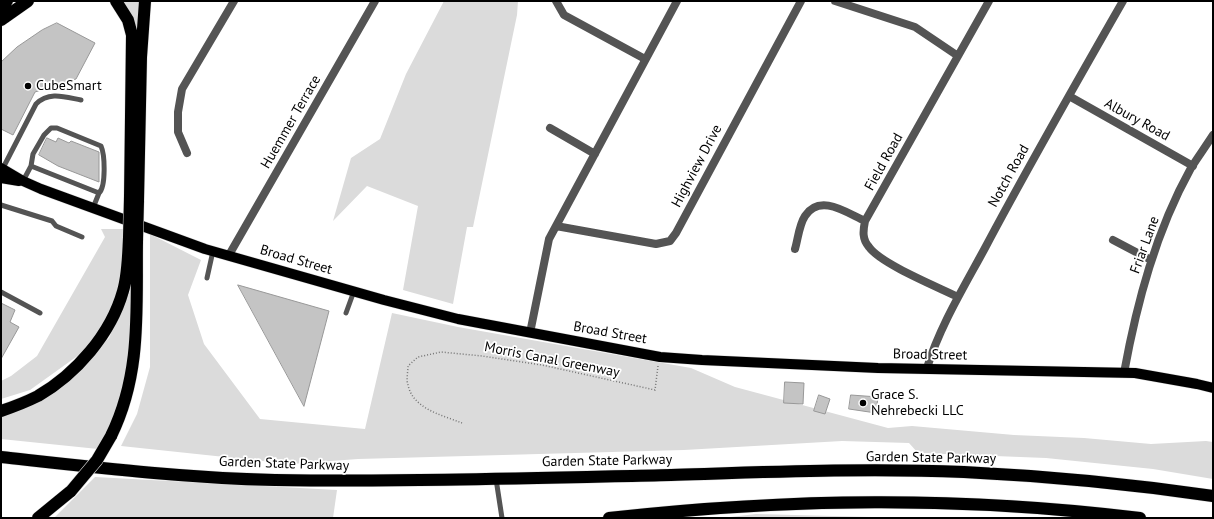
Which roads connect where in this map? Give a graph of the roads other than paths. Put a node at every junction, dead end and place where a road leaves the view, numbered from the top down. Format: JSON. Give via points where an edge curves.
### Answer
{"nodes":[{"id":1,"x":7,"y":1,"type":"edge"},
{"id":2,"x":28,"y":1,"type":"edge"},
{"id":3,"x":116,"y":1,"type":"edge"},
{"id":4,"x":145,"y":1,"type":"edge"},
{"id":5,"x":234,"y":1,"type":"edge"},
{"id":6,"x":375,"y":1,"type":"edge"},
{"id":7,"x":556,"y":1,"type":"edge"},
{"id":8,"x":677,"y":1,"type":"edge"},
{"id":9,"x":801,"y":1,"type":"edge"},
{"id":10,"x":835,"y":1,"type":"edge"},
{"id":11,"x":989,"y":1,"type":"edge"},
{"id":12,"x":1123,"y":1,"type":"edge"},
{"id":13,"x":1,"y":7,"type":"edge"},
{"id":14,"x":1,"y":20,"type":"edge"},
{"id":15,"x":958,"y":56,"type":"junction"},
{"id":16,"x":645,"y":60,"type":"junction"},
{"id":17,"x":1069,"y":96,"type":"junction"},
{"id":18,"x":81,"y":100,"type":"dead end"},
{"id":19,"x":550,"y":128,"type":"dead end"},
{"id":20,"x":1213,"y":135,"type":"edge"},
{"id":21,"x":187,"y":153,"type":"dead end"},
{"id":22,"x":595,"y":154,"type":"junction"},
{"id":23,"x":32,"y":166,"type":"junction"},
{"id":24,"x":1193,"y":166,"type":"junction"},
{"id":25,"x":2,"y":172,"type":"edge"},
{"id":26,"x":23,"y":181,"type":"junction"},
{"id":27,"x":99,"y":193,"type":"junction"},
{"id":28,"x":134,"y":199,"type":"junction"},
{"id":29,"x":1,"y":205,"type":"edge"},
{"id":30,"x":93,"y":208,"type":"junction"},
{"id":31,"x":865,"y":221,"type":"junction"},
{"id":32,"x":556,"y":226,"type":"junction"},
{"id":33,"x":82,"y":237,"type":"dead end"},
{"id":34,"x":133,"y":239,"type":"junction"},
{"id":35,"x":1113,"y":240,"type":"dead end"},
{"id":36,"x":795,"y":249,"type":"dead end"},
{"id":37,"x":213,"y":251,"type":"junction"},
{"id":38,"x":229,"y":255,"type":"junction"},
{"id":39,"x":1152,"y":260,"type":"junction"},
{"id":40,"x":207,"y":278,"type":"dead end"},
{"id":41,"x":354,"y":291,"type":"junction"},
{"id":42,"x":1,"y":292,"type":"edge"},
{"id":43,"x":958,"y":297,"type":"junction"},
{"id":44,"x":40,"y":313,"type":"dead end"},
{"id":45,"x":346,"y":313,"type":"dead end"},
{"id":46,"x":530,"y":332,"type":"junction"},
{"id":47,"x":927,"y":368,"type":"junction"},
{"id":48,"x":1124,"y":373,"type":"junction"},
{"id":49,"x":1213,"y":388,"type":"edge"},
{"id":50,"x":1,"y":411,"type":"edge"},
{"id":51,"x":1,"y":457,"type":"edge"},
{"id":52,"x":496,"y":478,"type":"junction"},
{"id":53,"x":1213,"y":496,"type":"edge"},
{"id":54,"x":38,"y":518,"type":"edge"},
{"id":55,"x":502,"y":518,"type":"edge"},
{"id":56,"x":609,"y":518,"type":"edge"},
{"id":57,"x":1140,"y":518,"type":"edge"}],
"edges":[{"from":1,"to":13,"type":"highway"},
{"from":2,"to":14,"type":"highway"},
{"from":3,"to":28,"type":"highway","via":[[128,20],[132,34]]},
{"from":4,"to":28,"type":"highway"},
{"from":5,"to":21,"type":"street","via":[[182,89],[178,132]]},
{"from":6,"to":38,"type":"street","name":"Huemmer Terrace"},
{"from":7,"to":16,"type":"street","via":[[564,15]]},
{"from":8,"to":16,"type":"street"},
{"from":9,"to":32,"type":"street","name":"Highview Drive","via":[[670,241],[656,244]]},
{"from":10,"to":15,"type":"street","via":[[915,27]]},
{"from":11,"to":15,"type":"street","name":"Field Road"},
{"from":12,"to":17,"type":"street","name":"Notch Road"},
{"from":15,"to":31,"type":"street","name":"Field Road"},
{"from":16,"to":22,"type":"street"},
{"from":17,"to":24,"type":"street","name":"Albury Road"},
{"from":17,"to":43,"type":"street","name":"Notch Road"},
{"from":18,"to":25,"type":"lane","via":[[54,95],[42,97]]},
{"from":19,"to":22,"type":"street"},
{"from":20,"to":24,"type":"street","name":"Friar Lane"},
{"from":22,"to":32,"type":"street"},
{"from":23,"to":26,"type":"lane"},
{"from":23,"to":27,"type":"lane"},
{"from":23,"to":27,"type":"lane","via":[[33,154],[51,128],[98,143],[104,152],[103,187]]},
{"from":24,"to":39,"type":"street","name":"Friar Lane"},
{"from":25,"to":26,"type":"main road","name":"Broad Street"},
{"from":26,"to":30,"type":"main road","name":"Broad Street"},
{"from":27,"to":30,"type":"lane"},
{"from":28,"to":34,"type":"highway","bridge":true},
{"from":29,"to":33,"type":"lane","via":[[52,221],[56,226]]},
{"from":30,"to":37,"type":"main road","name":"Broad Street"},
{"from":31,"to":36,"type":"street","via":[[828,205],[818,206],[805,216]]},
{"from":31,"to":43,"type":"street","via":[[864,238],[874,254]]},
{"from":32,"to":46,"type":"street","via":[[546,248]]},
{"from":34,"to":50,"type":"highway","via":[[123,291],[110,322],[97,342],[60,380],[38,396]]},
{"from":34,"to":54,"type":"highway","bridge":true,"via":[[136,335],[133,370],[126,401],[97,460],[70,491]]},
{"from":35,"to":39,"type":"street"},
{"from":37,"to":38,"type":"main road","name":"Broad Street"},
{"from":37,"to":40,"type":"lane"},
{"from":38,"to":41,"type":"main road","name":"Broad Street"},
{"from":39,"to":48,"type":"street","name":"Friar Lane","via":[[1134,320]]},
{"from":41,"to":45,"type":"lane"},
{"from":41,"to":46,"type":"main road","name":"Broad Street","via":[[458,319]]},
{"from":42,"to":44,"type":"lane"},
{"from":43,"to":47,"type":"street","name":"Notch Road"},
{"from":46,"to":47,"type":"main road","name":"Broad Street","via":[[660,357],[773,364]]},
{"from":47,"to":48,"type":"main road","name":"Broad Street"},
{"from":48,"to":49,"type":"main road","name":"Broad Street","via":[[1160,377]]},
{"from":51,"to":52,"type":"highway","name":"Garden State Parkway","via":[[180,475],[271,480]]},
{"from":52,"to":53,"type":"highway","name":"Garden State Parkway","via":[[775,471],[956,472],[1016,475]]},
{"from":52,"to":55,"type":"lane"},
{"from":56,"to":57,"type":"highway","via":[[771,504],[884,501],[1006,505]]}]}
